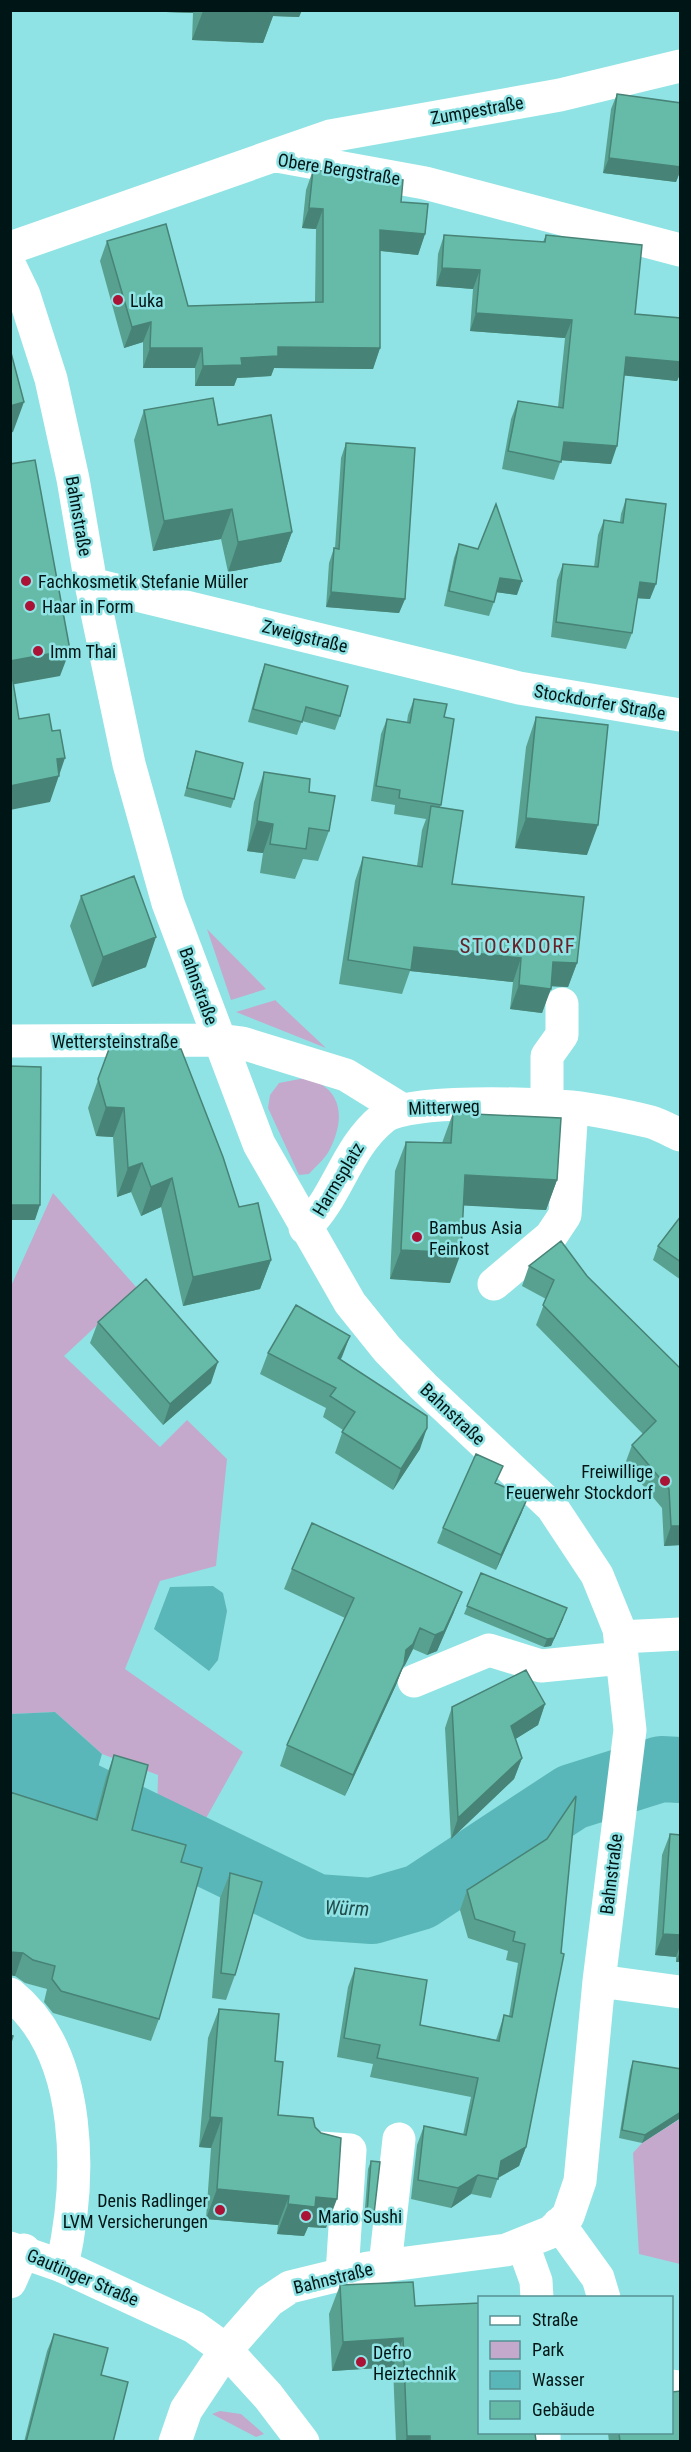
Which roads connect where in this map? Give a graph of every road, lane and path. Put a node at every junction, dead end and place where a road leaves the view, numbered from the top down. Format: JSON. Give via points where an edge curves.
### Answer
{"nodes":[{"id":1,"x":681,"y":66,"type":"edge"},
{"id":2,"x":275,"y":156,"type":"junction"},
{"id":3,"x":10,"y":248,"type":"edge"},
{"id":4,"x":677,"y":249,"type":"edge"},
{"id":5,"x":10,"y":266,"type":"edge"},
{"id":6,"x":91,"y":585,"type":"junction"},
{"id":7,"x":519,"y":688,"type":"joint"},
{"id":8,"x":681,"y":716,"type":"edge"},
{"id":9,"x":562,"y":1004,"type":"dead end"},
{"id":10,"x":219,"y":1040,"type":"junction"},
{"id":11,"x":10,"y":1041,"type":"edge"},
{"id":12,"x":559,"y":1107,"type":"junction"},
{"id":13,"x":401,"y":1109,"type":"junction"},
{"id":14,"x":681,"y":1135,"type":"edge"},
{"id":15,"x":305,"y":1228,"type":"junction"},
{"id":16,"x":494,"y":1284,"type":"dead end"},
{"id":17,"x":681,"y":1634,"type":"edge"},
{"id":18,"x":621,"y":1648,"type":"junction"},
{"id":19,"x":414,"y":1681,"type":"dead end"},
{"id":20,"x":598,"y":1981,"type":"junction"},
{"id":21,"x":681,"y":1992,"type":"edge"},
{"id":22,"x":10,"y":1994,"type":"edge"},
{"id":23,"x":399,"y":2139,"type":"dead end"},
{"id":24,"x":321,"y":2148,"type":"edge"},
{"id":25,"x":373,"y":2223,"type":"edge"},
{"id":26,"x":559,"y":2224,"type":"junction"},
{"id":27,"x":523,"y":2245,"type":"junction"},
{"id":28,"x":17,"y":2249,"type":"edge"},
{"id":29,"x":62,"y":2266,"type":"junction"},
{"id":30,"x":365,"y":2269,"type":"junction"},
{"id":31,"x":10,"y":2282,"type":"edge"},
{"id":32,"x":537,"y":2296,"type":"edge"},
{"id":33,"x":603,"y":2296,"type":"edge"},
{"id":34,"x":226,"y":2350,"type":"junction"},
{"id":35,"x":175,"y":2442,"type":"edge"},
{"id":36,"x":303,"y":2442,"type":"edge"}],
"edges":[{"from":1,"to":2,"type":"street","name":"Zumpestraße","via":[[560,95],[330,136]]},
{"from":2,"to":3,"type":"street","name":"Obere Bergstraße"},
{"from":2,"to":4,"type":"street","name":"Obere Bergstraße","via":[[425,183]]},
{"from":5,"to":6,"type":"street","name":"Bahnstraße","via":[[24,295],[51,379]]},
{"from":6,"to":7,"type":"street","name":"Zweigstraße"},
{"from":6,"to":10,"type":"street","name":"Bahnstraße","via":[[132,775],[168,903]]},
{"from":7,"to":8,"type":"street","name":"Stockdorfer Straße"},
{"from":9,"to":12,"type":"street","via":[[562,1035],[547,1056]]},
{"from":10,"to":11,"type":"street","name":"Wettersteinstraße"},
{"from":10,"to":13,"type":"street","name":"Mitterweg","via":[[242,1043],[346,1076]]},
{"from":10,"to":15,"type":"street","name":"Bahnstraße","via":[[258,1144]]},
{"from":12,"to":13,"type":"street","name":"Mitterweg","via":[[432,1104]]},
{"from":12,"to":14,"type":"street","name":"Mitterweg","via":[[654,1123]]},
{"from":12,"to":16,"type":"street","via":[[565,1215],[551,1236]]},
{"from":13,"to":15,"type":"street","name":"Harmsplatz","via":[[384,1117],[364,1136],[348,1158],[322,1212]]},
{"from":15,"to":18,"type":"street","name":"Bahnstraße","via":[[350,1303],[387,1349],[552,1508],[597,1575]]},
{"from":17,"to":18,"type":"street"},
{"from":18,"to":19,"type":"street","via":[[542,1666],[489,1650]]},
{"from":18,"to":20,"type":"street","name":"Bahnstraße","via":[[630,1730]]},
{"from":20,"to":21,"type":"street"},
{"from":20,"to":26,"type":"street","name":"Bahnstraße","via":[[580,2181],[568,2216]]},
{"from":22,"to":29,"type":"street","via":[[22,2003],[50,2042],[66,2089],[74,2137],[68,2238]]},
{"from":23,"to":30,"type":"street"},
{"from":24,"to":30,"type":"street","via":[[350,2150]]},
{"from":25,"to":30,"type":"street"},
{"from":26,"to":27,"type":"street","name":"Bahnstraße"},
{"from":26,"to":33,"type":"street","via":[[598,2278]]},
{"from":27,"to":30,"type":"street","name":"Bahnstraße"},
{"from":27,"to":32,"type":"street","via":[[536,2281]]},
{"from":28,"to":29,"type":"street","name":"Gautinger Straße"},
{"from":28,"to":31,"type":"street"},
{"from":29,"to":34,"type":"street","name":"Gautinger Straße","via":[[194,2327]]},
{"from":30,"to":34,"type":"street","name":"Bahnstraße","via":[[290,2287],[269,2301]]},
{"from":34,"to":35,"type":"street","name":"Bahnstraße","via":[[186,2410]]},
{"from":34,"to":36,"type":"street","name":"Gautinger Straße"}]}
